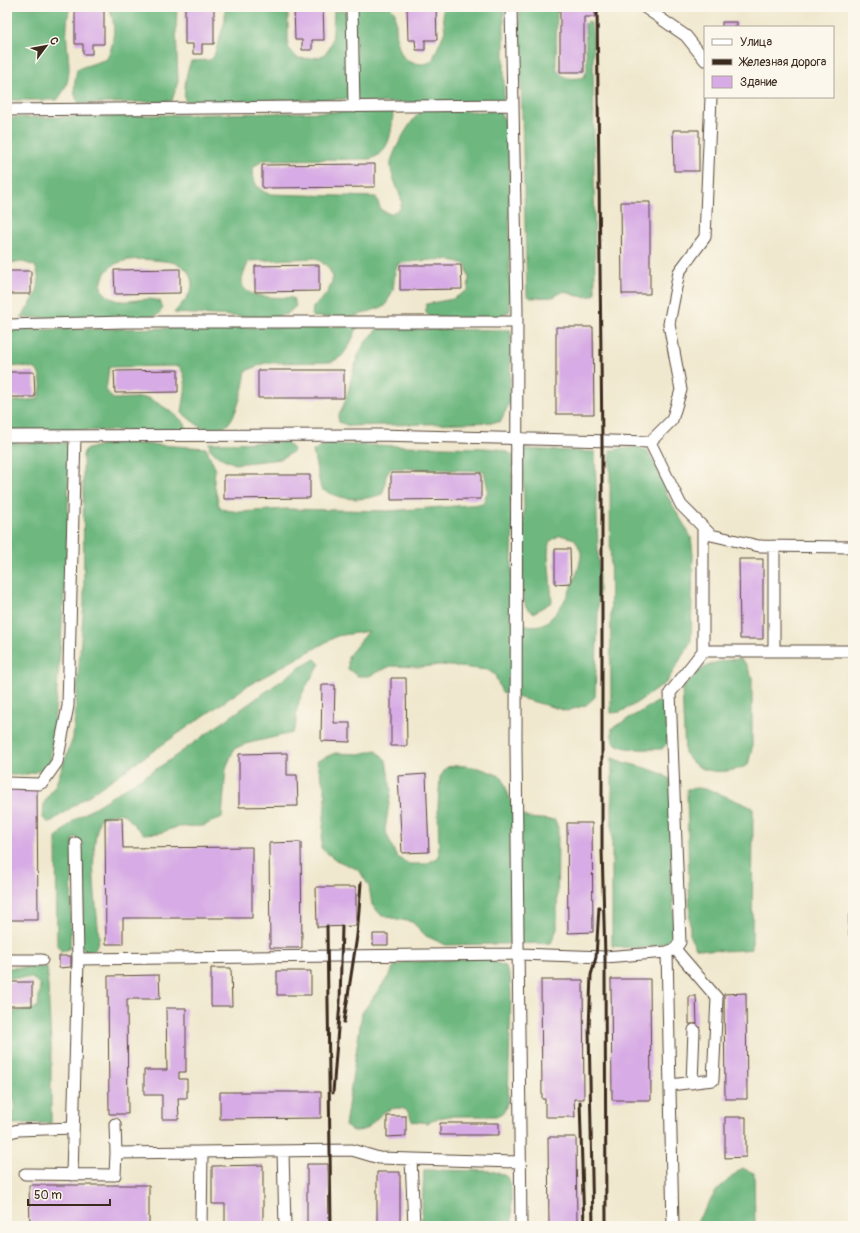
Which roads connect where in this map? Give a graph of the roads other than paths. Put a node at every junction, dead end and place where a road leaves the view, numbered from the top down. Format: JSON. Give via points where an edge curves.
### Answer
{"nodes":[{"id":1,"x":352,"y":7,"type":"edge"},
{"id":2,"x":511,"y":7,"type":"edge"},
{"id":3,"x":644,"y":7,"type":"edge"},
{"id":4,"x":704,"y":59,"type":"edge"},
{"id":5,"x":711,"y":98,"type":"edge"},
{"id":6,"x":513,"y":105,"type":"junction"},
{"id":7,"x":354,"y":107,"type":"junction"},
{"id":8,"x":7,"y":110,"type":"edge"},
{"id":9,"x":517,"y":322,"type":"junction"},
{"id":10,"x":7,"y":325,"type":"edge"},
{"id":11,"x":7,"y":436,"type":"edge"},
{"id":12,"x":76,"y":436,"type":"junction"},
{"id":13,"x":518,"y":438,"type":"junction"},
{"id":14,"x":650,"y":442,"type":"junction"},
{"id":15,"x":703,"y":527,"type":"junction"},
{"id":16,"x":774,"y":546,"type":"junction"},
{"id":17,"x":853,"y":547,"type":"edge"},
{"id":18,"x":703,"y":651,"type":"junction"},
{"id":19,"x":774,"y":651,"type":"junction"},
{"id":20,"x":853,"y":651,"type":"edge"},
{"id":21,"x":7,"y":783,"type":"edge"},
{"id":22,"x":76,"y":843,"type":"dead end"},
{"id":23,"x":671,"y":951,"type":"junction"},
{"id":24,"x":519,"y":954,"type":"junction"},
{"id":25,"x":78,"y":959,"type":"junction"},
{"id":26,"x":7,"y":960,"type":"edge"},
{"id":27,"x":42,"y":960,"type":"dead end"},
{"id":28,"x":694,"y":1030,"type":"dead end"},
{"id":29,"x":692,"y":1082,"type":"junction"},
{"id":30,"x":670,"y":1085,"type":"junction"},
{"id":31,"x":114,"y":1124,"type":"dead end"},
{"id":32,"x":73,"y":1128,"type":"junction"},
{"id":33,"x":7,"y":1133,"type":"edge"},
{"id":34,"x":283,"y":1151,"type":"junction"},
{"id":35,"x":202,"y":1152,"type":"junction"},
{"id":36,"x":116,"y":1153,"type":"junction"},
{"id":37,"x":411,"y":1159,"type":"junction"},
{"id":38,"x":519,"y":1162,"type":"junction"},
{"id":39,"x":25,"y":1174,"type":"dead end"},
{"id":40,"x":72,"y":1175,"type":"junction"},
{"id":41,"x":201,"y":1226,"type":"edge"},
{"id":42,"x":285,"y":1226,"type":"edge"},
{"id":43,"x":414,"y":1226,"type":"edge"},
{"id":44,"x":521,"y":1226,"type":"edge"},
{"id":45,"x":673,"y":1226,"type":"edge"}],
"edges":[{"from":1,"to":7,"type":"lane"},
{"from":2,"to":6,"type":"lane"},
{"from":3,"to":4,"type":"lane","via":[[686,36]]},
{"from":5,"to":14,"type":"lane","via":[[705,237],[679,272],[669,324],[681,390],[672,420]]},
{"from":6,"to":7,"type":"lane"},
{"from":6,"to":9,"type":"lane"},
{"from":7,"to":8,"type":"lane"},
{"from":9,"to":10,"type":"lane","via":[[124,322]]},
{"from":9,"to":13,"type":"lane"},
{"from":11,"to":12,"type":"lane"},
{"from":12,"to":13,"type":"lane","via":[[379,435]]},
{"from":12,"to":21,"type":"lane","via":[[68,706],[59,755],[43,782]]},
{"from":13,"to":14,"type":"lane"},
{"from":13,"to":24,"type":"lane","via":[[516,747]]},
{"from":14,"to":15,"type":"lane","via":[[681,505]]},
{"from":15,"to":16,"type":"lane","via":[[711,535],[759,546]]},
{"from":15,"to":18,"type":"lane"},
{"from":16,"to":17,"type":"lane"},
{"from":16,"to":19,"type":"lane"},
{"from":18,"to":19,"type":"lane"},
{"from":18,"to":23,"type":"lane","via":[[670,693],[680,942]]},
{"from":19,"to":20,"type":"lane"},
{"from":22,"to":25,"type":"lane"},
{"from":23,"to":24,"type":"lane","via":[[605,957]]},
{"from":23,"to":29,"type":"lane","via":[[717,998],[713,1080]]},
{"from":23,"to":30,"type":"lane"},
{"from":24,"to":25,"type":"lane"},
{"from":24,"to":38,"type":"lane"},
{"from":25,"to":32,"type":"lane"},
{"from":26,"to":27,"type":"lane"},
{"from":28,"to":29,"type":"lane"},
{"from":29,"to":30,"type":"lane"},
{"from":30,"to":45,"type":"lane"},
{"from":31,"to":36,"type":"lane"},
{"from":32,"to":33,"type":"lane","via":[[18,1130]]},
{"from":32,"to":40,"type":"lane"},
{"from":34,"to":35,"type":"lane"},
{"from":34,"to":37,"type":"lane","via":[[352,1150],[379,1158]]},
{"from":34,"to":42,"type":"lane"},
{"from":35,"to":36,"type":"lane"},
{"from":35,"to":41,"type":"lane"},
{"from":36,"to":40,"type":"lane","via":[[115,1175]]},
{"from":37,"to":38,"type":"lane"},
{"from":37,"to":43,"type":"lane"},
{"from":38,"to":44,"type":"lane"},
{"from":39,"to":40,"type":"lane"}]}
